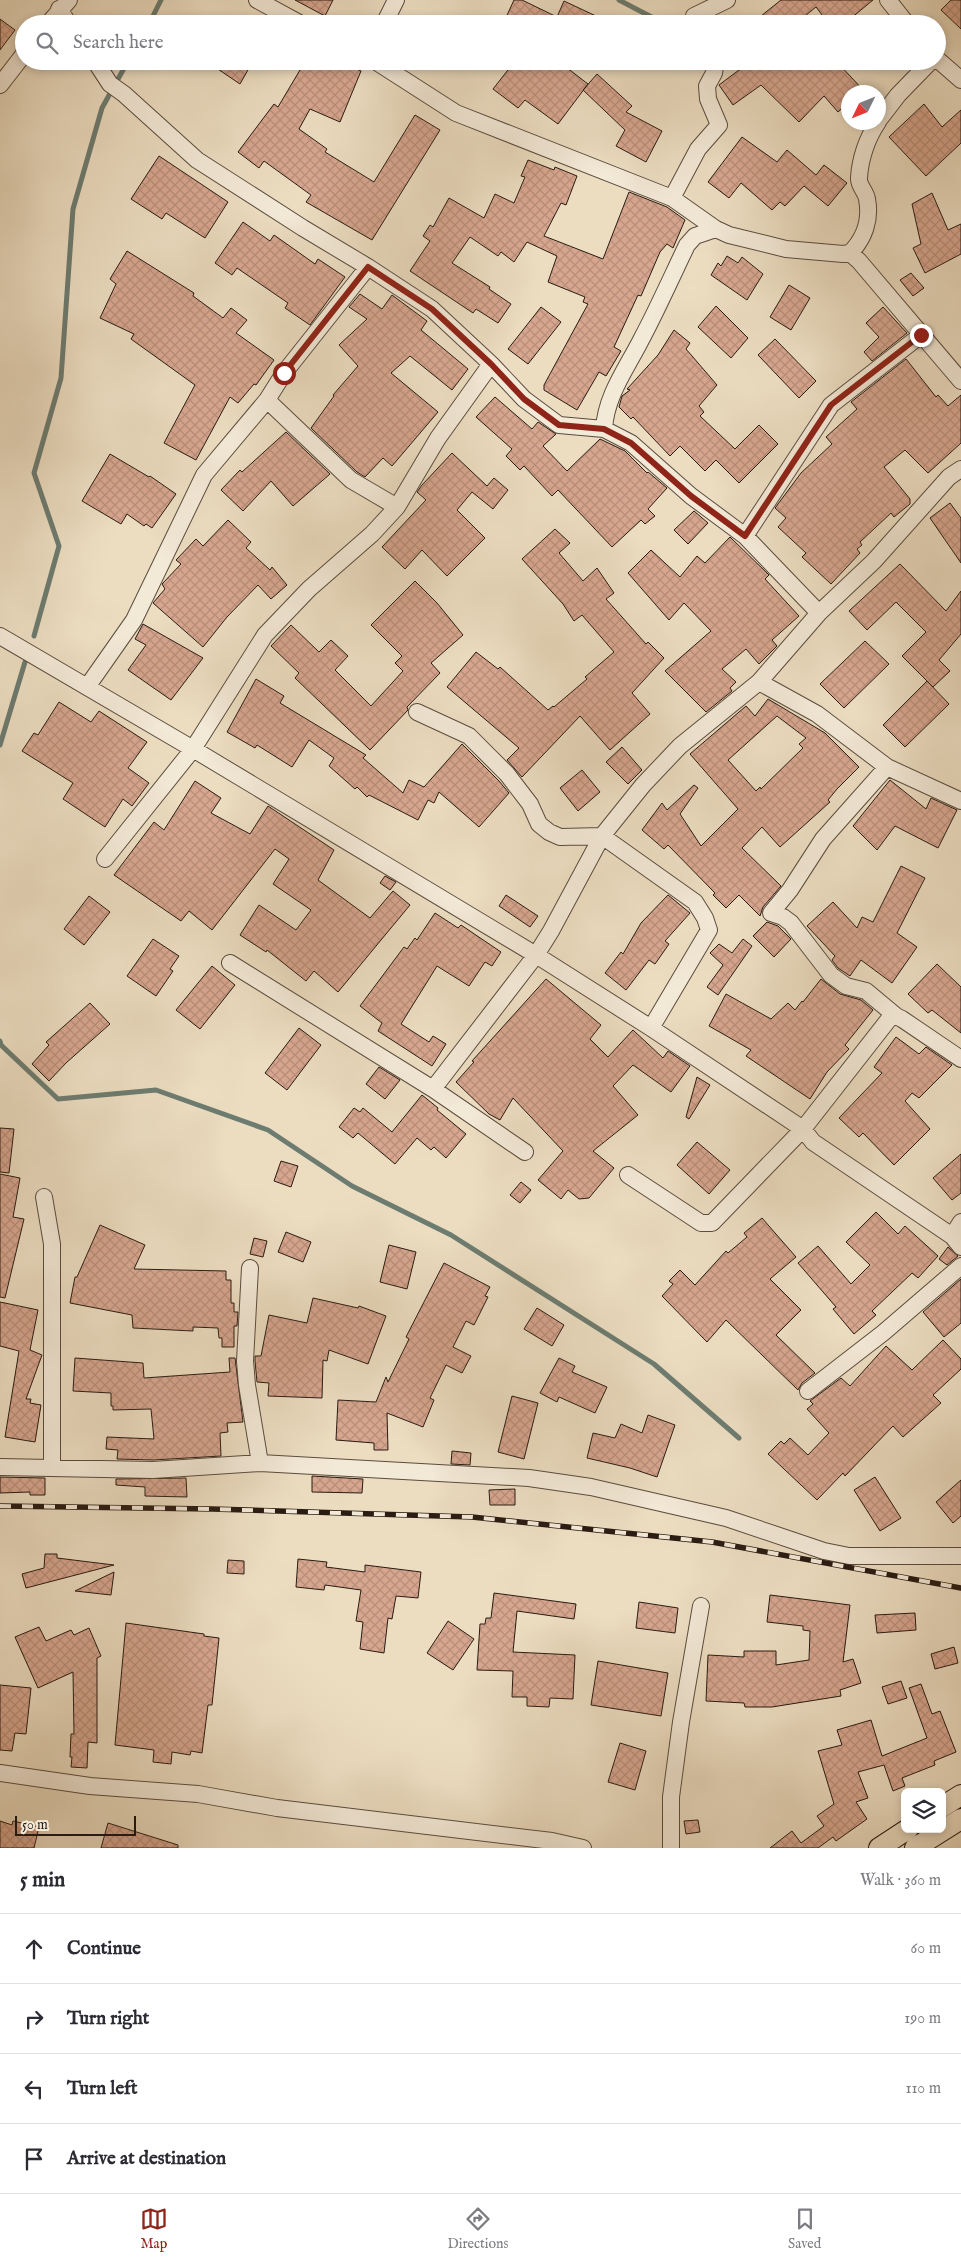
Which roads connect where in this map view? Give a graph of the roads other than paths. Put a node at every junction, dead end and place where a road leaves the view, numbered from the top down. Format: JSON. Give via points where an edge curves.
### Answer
{"nodes":[{"id":1,"x":257,"y":0,"type":"edge"},
{"id":2,"x":396,"y":0,"type":"edge"},
{"id":3,"x":727,"y":0,"type":"edge"},
{"id":4,"x":888,"y":0,"type":"edge"},
{"id":5,"x":64,"y":4,"type":"edge"},
{"id":6,"x":55,"y":15,"type":"edge"},
{"id":7,"x":284,"y":15,"type":"edge"},
{"id":8,"x":388,"y":15,"type":"edge"},
{"id":9,"x":696,"y":15,"type":"edge"},
{"id":10,"x":900,"y":15,"type":"edge"},
{"id":11,"x":15,"y":66,"type":"edge"},
{"id":12,"x":946,"y":67,"type":"edge"},
{"id":13,"x":101,"y":70,"type":"edge"},
{"id":14,"x":389,"y":70,"type":"edge"},
{"id":15,"x":714,"y":70,"type":"edge"},
{"id":16,"x":922,"y":70,"type":"edge"},
{"id":17,"x":961,"y":80,"type":"edge"},
{"id":18,"x":0,"y":85,"type":"edge"},
{"id":19,"x":886,"y":111,"type":"edge"},
{"id":20,"x":872,"y":130,"type":"edge"},
{"id":21,"x":672,"y":198,"type":"junction"},
{"id":22,"x":716,"y":229,"type":"junction"},
{"id":23,"x":850,"y":253,"type":"junction"},
{"id":24,"x":368,"y":267,"type":"junction"},
{"id":25,"x":921,"y":335,"type":"junction"},
{"id":26,"x":491,"y":364,"type":"junction"},
{"id":27,"x":961,"y":381,"type":"edge"},
{"id":28,"x":267,"y":400,"type":"junction"},
{"id":29,"x":604,"y":429,"type":"junction"},
{"id":30,"x":961,"y":469,"type":"edge"},
{"id":31,"x":397,"y":507,"type":"junction"},
{"id":32,"x":745,"y":536,"type":"junction"},
{"id":33,"x":819,"y":613,"type":"junction"},
{"id":34,"x":0,"y":636,"type":"edge"},
{"id":35,"x":760,"y":682,"type":"junction"},
{"id":36,"x":87,"y":687,"type":"junction"},
{"id":37,"x":417,"y":712,"type":"dead end"},
{"id":38,"x":194,"y":749,"type":"junction"},
{"id":39,"x":887,"y":767,"type":"junction"},
{"id":40,"x":961,"y":801,"type":"edge"},
{"id":41,"x":602,"y":836,"type":"junction"},
{"id":42,"x":105,"y":859,"type":"dead end"},
{"id":43,"x":536,"y":956,"type":"junction"},
{"id":44,"x":230,"y":963,"type":"dead end"},
{"id":45,"x":896,"y":1016,"type":"junction"},
{"id":46,"x":651,"y":1028,"type":"junction"},
{"id":47,"x":961,"y":1059,"type":"edge"},
{"id":48,"x":433,"y":1089,"type":"junction"},
{"id":49,"x":803,"y":1129,"type":"junction"},
{"id":50,"x":525,"y":1152,"type":"dead end"},
{"id":51,"x":628,"y":1175,"type":"dead end"},
{"id":52,"x":44,"y":1197,"type":"dead end"},
{"id":53,"x":961,"y":1222,"type":"edge"},
{"id":54,"x":956,"y":1241,"type":"edge"},
{"id":55,"x":961,"y":1266,"type":"edge"},
{"id":56,"x":250,"y":1268,"type":"dead end"},
{"id":57,"x":808,"y":1391,"type":"dead end"},
{"id":58,"x":260,"y":1463,"type":"junction"},
{"id":59,"x":0,"y":1467,"type":"edge"},
{"id":60,"x":52,"y":1468,"type":"junction"},
{"id":61,"x":961,"y":1556,"type":"edge"},
{"id":62,"x":702,"y":1606,"type":"dead end"},
{"id":63,"x":0,"y":1774,"type":"edge"},
{"id":64,"x":961,"y":1795,"type":"edge"},
{"id":65,"x":946,"y":1804,"type":"edge"},
{"id":66,"x":961,"y":1819,"type":"edge"},
{"id":67,"x":902,"y":1833,"type":"edge"},
{"id":68,"x":583,"y":1848,"type":"edge"},
{"id":69,"x":671,"y":1848,"type":"edge"},
{"id":70,"x":880,"y":1848,"type":"edge"},
{"id":71,"x":915,"y":1848,"type":"edge"}],
"edges":[{"from":1,"to":7,"type":"street"},
{"from":2,"to":8,"type":"street"},
{"from":3,"to":9,"type":"street"},
{"from":4,"to":10,"type":"street"},
{"from":5,"to":6,"type":"street"},
{"from":11,"to":18,"type":"street"},
{"from":12,"to":17,"type":"street"},
{"from":13,"to":24,"type":"street","via":[[110,84],[196,160]]},
{"from":14,"to":21,"type":"street","via":[[456,113]]},
{"from":15,"to":21,"type":"street","via":[[707,86],[708,99],[719,125],[698,149]]},
{"from":16,"to":19,"type":"street"},
{"from":20,"to":23,"type":"street","via":[[858,180],[868,199],[867,228]]},
{"from":21,"to":22,"type":"street"},
{"from":22,"to":23,"type":"street","via":[[786,249]]},
{"from":22,"to":29,"type":"street","via":[[695,236],[686,245],[609,400]]},
{"from":23,"to":25,"type":"street"},
{"from":24,"to":26,"type":"street","via":[[432,309]]},
{"from":24,"to":28,"type":"street","via":[[284,373]]},
{"from":25,"to":27,"type":"street"},
{"from":25,"to":32,"type":"street","via":[[831,405]]},
{"from":26,"to":29,"type":"street","via":[[524,399],[559,425]]},
{"from":26,"to":31,"type":"street","via":[[438,438]]},
{"from":28,"to":31,"type":"street","via":[[351,480]]},
{"from":28,"to":36,"type":"street","via":[[204,475],[134,620]]},
{"from":29,"to":32,"type":"street","via":[[631,443],[691,496]]},
{"from":30,"to":33,"type":"street","via":[[949,477],[874,561]]},
{"from":31,"to":38,"type":"street","via":[[265,635]]},
{"from":32,"to":33,"type":"street"},
{"from":33,"to":35,"type":"street"},
{"from":34,"to":36,"type":"street"},
{"from":35,"to":39,"type":"street","via":[[816,714]]},
{"from":35,"to":41,"type":"street","via":[[680,746]]},
{"from":36,"to":38,"type":"street"},
{"from":37,"to":41,"type":"street","via":[[469,736],[507,774],[530,804],[539,824],[549,832],[560,837]]},
{"from":38,"to":42,"type":"street"},
{"from":38,"to":43,"type":"street"},
{"from":39,"to":40,"type":"street"},
{"from":39,"to":45,"type":"street","via":[[824,839],[790,890],[770,913],[791,923],[831,975],[846,986],[866,991]]},
{"from":41,"to":43,"type":"street"},
{"from":41,"to":46,"type":"street","via":[[695,902],[709,930]]},
{"from":43,"to":46,"type":"street"},
{"from":43,"to":48,"type":"street"},
{"from":44,"to":48,"type":"street"},
{"from":45,"to":47,"type":"street"},
{"from":45,"to":49,"type":"street","via":[[889,1020]]},
{"from":46,"to":49,"type":"street"},
{"from":48,"to":50,"type":"street"},
{"from":49,"to":51,"type":"street","via":[[712,1223],[701,1223]]},
{"from":49,"to":54,"type":"street","via":[[813,1142]]},
{"from":52,"to":60,"type":"street","via":[[52,1244]]},
{"from":53,"to":54,"type":"street"},
{"from":55,"to":57,"type":"street","via":[[883,1334]]},
{"from":56,"to":58,"type":"street","via":[[245,1361]]},
{"from":58,"to":60,"type":"street","via":[[153,1470]]},
{"from":58,"to":61,"type":"street","via":[[529,1478],[590,1487],[726,1518],[824,1551],[849,1556]]},
{"from":59,"to":60,"type":"street"},
{"from":62,"to":69,"type":"street","via":[[671,1797]]},
{"from":63,"to":68,"type":"street","via":[[90,1786],[198,1794],[277,1808],[552,1841]]},
{"from":64,"to":65,"type":"main road"},
{"from":66,"to":71,"type":"main road"},
{"from":67,"to":70,"type":"main road"}]}
